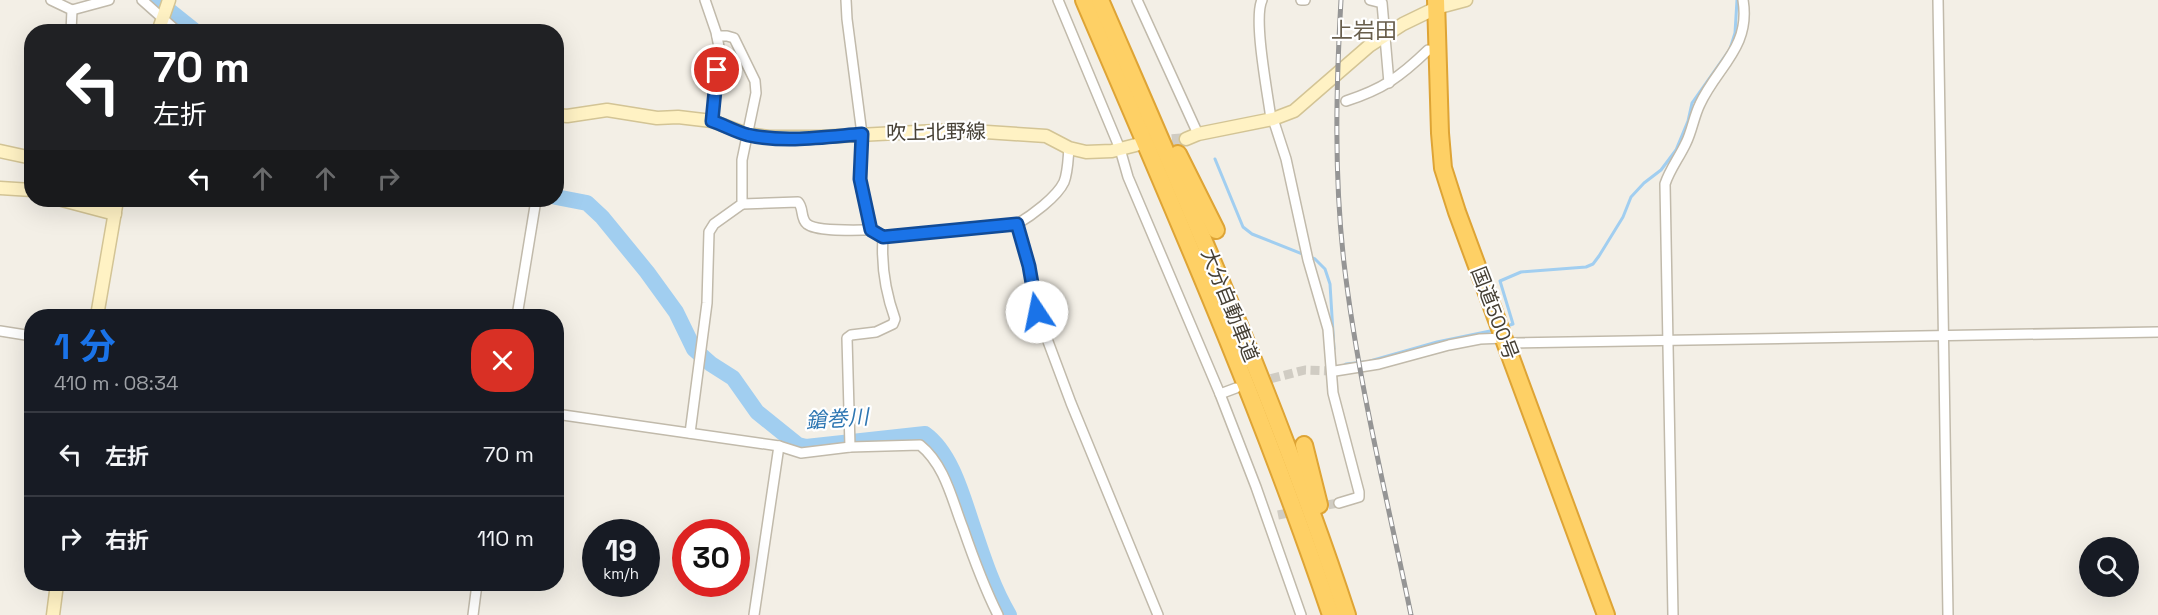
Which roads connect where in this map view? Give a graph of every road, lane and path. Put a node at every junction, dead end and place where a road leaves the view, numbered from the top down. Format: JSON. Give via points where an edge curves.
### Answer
{"nodes":[{"id":1,"x":51,"y":0,"type":"edge"},
{"id":2,"x":109,"y":0,"type":"edge"},
{"id":3,"x":142,"y":0,"type":"edge"},
{"id":4,"x":169,"y":0,"type":"edge"},
{"id":5,"x":705,"y":0,"type":"edge"},
{"id":6,"x":846,"y":0,"type":"edge"},
{"id":7,"x":1058,"y":0,"type":"edge"},
{"id":8,"x":1084,"y":0,"type":"edge"},
{"id":9,"x":1100,"y":0,"type":"edge"},
{"id":10,"x":1137,"y":0,"type":"edge"},
{"id":11,"x":1262,"y":0,"type":"edge"},
{"id":12,"x":1370,"y":0,"type":"edge"},
{"id":13,"x":1466,"y":0,"type":"edge"},
{"id":14,"x":1743,"y":0,"type":"edge"},
{"id":15,"x":1938,"y":0,"type":"edge"},
{"id":16,"x":1436,"y":4,"type":"edge"},
{"id":17,"x":72,"y":10,"type":"junction"},
{"id":18,"x":163,"y":16,"type":"junction"},
{"id":19,"x":71,"y":24,"type":"edge"},
{"id":20,"x":160,"y":24,"type":"edge"},
{"id":21,"x":170,"y":24,"type":"edge"},
{"id":22,"x":717,"y":36,"type":"junction"},
{"id":23,"x":1385,"y":36,"type":"junction"},
{"id":24,"x":1428,"y":50,"type":"dead end"},
{"id":25,"x":1389,"y":83,"type":"junction"},
{"id":26,"x":1346,"y":101,"type":"dead end"},
{"id":27,"x":564,"y":116,"type":"edge"},
{"id":28,"x":1272,"y":119,"type":"junction"},
{"id":29,"x":712,"y":121,"type":"junction"},
{"id":30,"x":747,"y":134,"type":"junction"},
{"id":31,"x":862,"y":134,"type":"junction"},
{"id":32,"x":1198,"y":134,"type":"junction"},
{"id":33,"x":1186,"y":139,"type":"tunnel mouth"},
{"id":34,"x":1136,"y":145,"type":"dead end"},
{"id":35,"x":1069,"y":148,"type":"junction"},
{"id":36,"x":1120,"y":149,"type":"junction"},
{"id":37,"x":0,"y":151,"type":"edge"},
{"id":38,"x":24,"y":156,"type":"edge"},
{"id":39,"x":0,"y":188,"type":"edge"},
{"id":40,"x":24,"y":190,"type":"edge"},
{"id":41,"x":742,"y":204,"type":"junction"},
{"id":42,"x":88,"y":207,"type":"edge"},
{"id":43,"x":116,"y":207,"type":"edge"},
{"id":44,"x":535,"y":207,"type":"edge"},
{"id":45,"x":115,"y":214,"type":"junction"},
{"id":46,"x":1017,"y":224,"type":"junction"},
{"id":47,"x":871,"y":230,"type":"junction"},
{"id":48,"x":1216,"y":230,"type":"dead end"},
{"id":49,"x":883,"y":237,"type":"junction"},
{"id":50,"x":98,"y":309,"type":"edge"},
{"id":51,"x":518,"y":309,"type":"edge"},
{"id":52,"x":0,"y":332,"type":"edge"},
{"id":53,"x":2158,"y":332,"type":"edge"},
{"id":54,"x":24,"y":335,"type":"edge"},
{"id":55,"x":1944,"y":336,"type":"junction"},
{"id":56,"x":1667,"y":340,"type":"junction"},
{"id":57,"x":1505,"y":341,"type":"junction"},
{"id":58,"x":1335,"y":371,"type":"tunnel mouth"},
{"id":59,"x":1236,"y":388,"type":"dead end"},
{"id":60,"x":1220,"y":394,"type":"junction"},
{"id":61,"x":564,"y":415,"type":"edge"},
{"id":62,"x":690,"y":433,"type":"junction"},
{"id":63,"x":1304,"y":445,"type":"dead end"},
{"id":64,"x":780,"y":446,"type":"junction"},
{"id":65,"x":850,"y":447,"type":"junction"},
{"id":66,"x":1339,"y":503,"type":"tunnel mouth"},
{"id":67,"x":1278,"y":515,"type":"tunnel mouth"},
{"id":68,"x":1267,"y":517,"type":"junction"},
{"id":69,"x":56,"y":591,"type":"edge"},
{"id":70,"x":476,"y":591,"type":"edge"},
{"id":71,"x":52,"y":615,"type":"edge"},
{"id":72,"x":473,"y":615,"type":"edge"},
{"id":73,"x":754,"y":615,"type":"edge"},
{"id":74,"x":998,"y":615,"type":"edge"},
{"id":75,"x":1158,"y":615,"type":"edge"},
{"id":76,"x":1301,"y":615,"type":"edge"},
{"id":77,"x":1331,"y":615,"type":"edge"},
{"id":78,"x":1348,"y":615,"type":"edge"},
{"id":79,"x":1606,"y":615,"type":"edge"},
{"id":80,"x":1673,"y":615,"type":"edge"},
{"id":81,"x":1948,"y":615,"type":"edge"}],
"edges":[{"from":1,"to":17,"type":"street"},
{"from":2,"to":17,"type":"street"},
{"from":3,"to":18,"type":"street"},
{"from":4,"to":18,"type":"main road"},
{"from":5,"to":22,"type":"street"},
{"from":6,"to":31,"type":"street"},
{"from":7,"to":36,"type":"street"},
{"from":8,"to":77,"type":"highway","name":"大分自動車道","via":[[1261,420]]},
{"from":9,"to":48,"type":"highway"},
{"from":9,"to":78,"type":"highway","name":"大分自動車道","via":[[1275,413]]},
{"from":10,"to":32,"type":"street"},
{"from":11,"to":28,"type":"street","via":[[1261,48]]},
{"from":12,"to":23,"type":"street","via":[[1382,3]]},
{"from":13,"to":16,"type":"main road"},
{"from":14,"to":56,"type":"street","via":[[1744,18],[1736,50],[1700,104],[1686,144],[1665,184]]},
{"from":15,"to":55,"type":"street"},
{"from":16,"to":23,"type":"main road"},
{"from":16,"to":57,"type":"highway","name":"国道500号","via":[[1443,168]]},
{"from":17,"to":19,"type":"street"},
{"from":18,"to":20,"type":"main road"},
{"from":18,"to":21,"type":"street"},
{"from":22,"to":29,"type":"street"},
{"from":22,"to":30,"type":"street","via":[[734,38],[755,81],[756,103]]},
{"from":23,"to":25,"type":"street"},
{"from":23,"to":28,"type":"main road","via":[[1294,111]]},
{"from":24,"to":25,"type":"street"},
{"from":25,"to":26,"type":"street"},
{"from":27,"to":29,"type":"main road","name":"吹上北野線","via":[[607,110]]},
{"from":28,"to":32,"type":"main road"},
{"from":28,"to":66,"type":"street","via":[[1286,159],[1328,329],[1333,393],[1359,492],[1359,497]]},
{"from":29,"to":30,"type":"main road","name":"吹上北野線"},
{"from":30,"to":31,"type":"main road","name":"吹上北野線"},
{"from":30,"to":41,"type":"street","via":[[742,160]]},
{"from":31,"to":35,"type":"main road","name":"吹上北野線","via":[[988,131],[1046,136]]},
{"from":31,"to":47,"type":"street","via":[[860,179]]},
{"from":32,"to":33,"type":"main road"},
{"from":34,"to":36,"type":"main road","name":"吹上北野線"},
{"from":35,"to":36,"type":"main road","name":"吹上北野線","via":[[1098,153]]},
{"from":35,"to":46,"type":"street","via":[[1061,188]]},
{"from":36,"to":60,"type":"street","via":[[1128,177]]},
{"from":37,"to":38,"type":"main road"},
{"from":39,"to":40,"type":"main road"},
{"from":41,"to":47,"type":"street","via":[[798,202],[802,218],[816,228]]},
{"from":41,"to":62,"type":"street","via":[[709,232],[707,303]]},
{"from":42,"to":45,"type":"main road"},
{"from":43,"to":45,"type":"main road"},
{"from":44,"to":51,"type":"street"},
{"from":45,"to":50,"type":"main road"},
{"from":46,"to":49,"type":"street"},
{"from":46,"to":75,"type":"street","via":[[1037,312]]},
{"from":47,"to":49,"type":"street"},
{"from":49,"to":65,"type":"street","via":[[883,278],[894,319],[893,324],[876,332],[847,338]]},
{"from":52,"to":54,"type":"street"},
{"from":53,"to":55,"type":"street"},
{"from":55,"to":56,"type":"street"},
{"from":55,"to":81,"type":"street"},
{"from":56,"to":57,"type":"street"},
{"from":56,"to":80,"type":"street"},
{"from":57,"to":58,"type":"street","via":[[1480,339]]},
{"from":57,"to":79,"type":"highway","name":"国道500号"},
{"from":59,"to":60,"type":"street"},
{"from":60,"to":68,"type":"street"},
{"from":61,"to":62,"type":"street"},
{"from":62,"to":64,"type":"street"},
{"from":63,"to":78,"type":"highway"},
{"from":64,"to":65,"type":"street","via":[[801,453]]},
{"from":64,"to":73,"type":"street"},
{"from":65,"to":74,"type":"street","via":[[921,445],[928,451],[944,478]]},
{"from":67,"to":68,"type":"street"},
{"from":68,"to":76,"type":"street"},
{"from":69,"to":71,"type":"main road"},
{"from":70,"to":72,"type":"street"}]}
